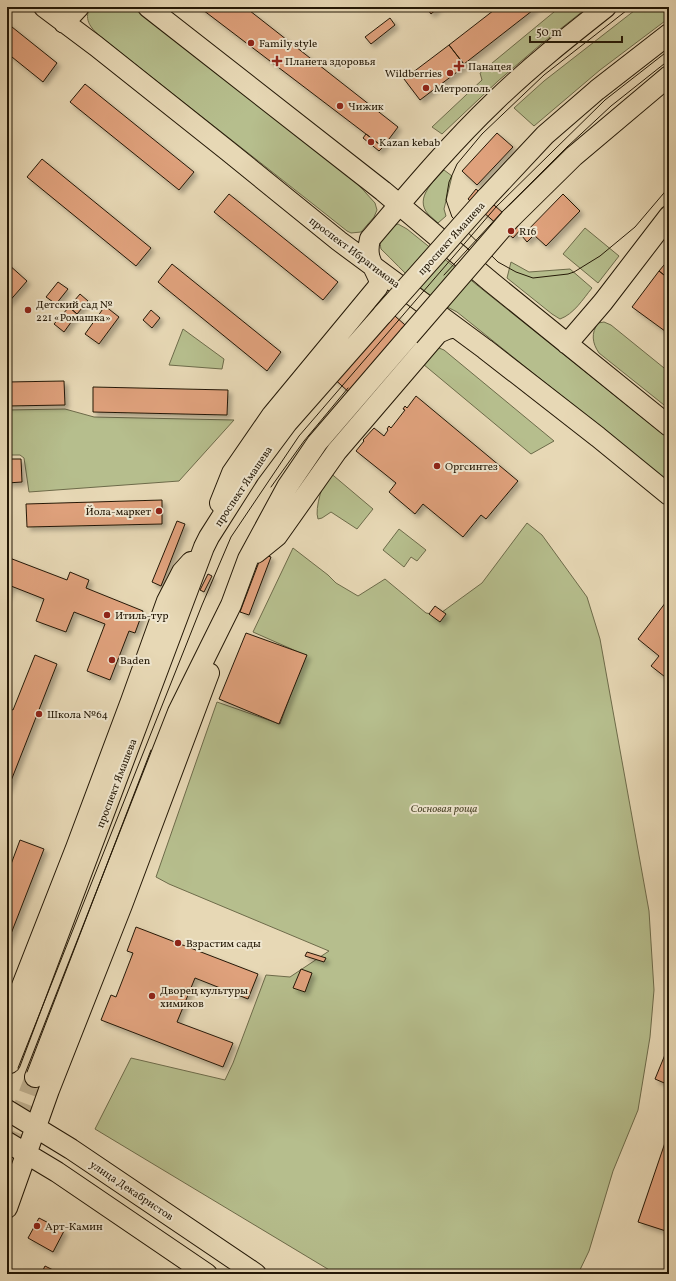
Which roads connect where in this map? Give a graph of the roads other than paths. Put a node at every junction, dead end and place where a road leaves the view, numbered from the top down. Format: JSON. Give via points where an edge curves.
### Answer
{"nodes":[{"id":1,"x":44,"y":7,"type":"edge"},
{"id":2,"x":79,"y":7,"type":"edge"},
{"id":3,"x":148,"y":7,"type":"edge"},
{"id":4,"x":606,"y":7,"type":"edge"},
{"id":5,"x":64,"y":23,"type":"junction"},
{"id":6,"x":669,"y":34,"type":"edge"},
{"id":7,"x":669,"y":76,"type":"edge"},
{"id":8,"x":399,"y":205,"type":"junction"},
{"id":9,"x":669,"y":216,"type":"edge"},
{"id":10,"x":373,"y":266,"type":"junction"},
{"id":11,"x":455,"y":327,"type":"junction"},
{"id":12,"x":567,"y":344,"type":"junction"},
{"id":13,"x":669,"y":426,"type":"edge"},
{"id":14,"x":669,"y":495,"type":"edge"},
{"id":15,"x":207,"y":542,"type":"junction"},
{"id":16,"x":248,"y":559,"type":"junction"},
{"id":17,"x":230,"y":605,"type":"junction"},
{"id":18,"x":7,"y":1024,"type":"edge"},
{"id":19,"x":10,"y":1062,"type":"dead end"},
{"id":20,"x":35,"y":1077,"type":"tunnel mouth"},
{"id":21,"x":7,"y":1110,"type":"edge"},
{"id":22,"x":36,"y":1127,"type":"junction"},
{"id":23,"x":7,"y":1142,"type":"edge"},
{"id":24,"x":27,"y":1153,"type":"junction"},
{"id":25,"x":7,"y":1208,"type":"edge"},
{"id":26,"x":207,"y":1274,"type":"edge"},
{"id":27,"x":256,"y":1274,"type":"edge"}],
"edges":[{"from":1,"to":5,"type":"main road","name":"проспект Ибрагимова"},
{"from":2,"to":5,"type":"main road"},
{"from":3,"to":8,"type":"main road"},
{"from":4,"to":8,"type":"main road","via":[[553,49],[495,101]]},
{"from":5,"to":10,"type":"main road","name":"проспект Ибрагимова"},
{"from":6,"to":15,"type":"main road","name":"проспект Ямашева","bridge":true,"via":[[597,90],[545,135],[486,198],[287,423],[249,474]]},
{"from":7,"to":16,"type":"main road","bridge":true,"via":[[574,156],[510,219],[318,443],[287,487]]},
{"from":8,"to":10,"type":"main road","via":[[370,240],[368,249]]},
{"from":8,"to":12,"type":"main road"},
{"from":9,"to":12,"type":"main road"},
{"from":10,"to":11,"type":"main road","name":"проспект Ибрагимова"},
{"from":10,"to":15,"type":"main road","via":[[380,282],[377,288],[272,415],[232,473]]},
{"from":11,"to":14,"type":"main road","name":"проспект Ибрагимова"},
{"from":11,"to":16,"type":"main road","via":[[438,333],[337,451],[277,536]]},
{"from":12,"to":13,"type":"main road"},
{"from":15,"to":18,"type":"main road","via":[[182,572],[167,601]]},
{"from":15,"to":19,"type":"main road","name":"проспект Ямашева"},
{"from":16,"to":17,"type":"main road"},
{"from":17,"to":20,"type":"main road","via":[[178,712]]},
{"from":17,"to":22,"type":"main road","via":[[204,688]]},
{"from":21,"to":22,"type":"main road","name":"улица Декабристов"},
{"from":22,"to":24,"type":"main road"},
{"from":22,"to":27,"type":"main road","name":"улица Декабристов"},
{"from":23,"to":24,"type":"main road"},
{"from":24,"to":25,"type":"main road"},
{"from":24,"to":26,"type":"main road"}]}
